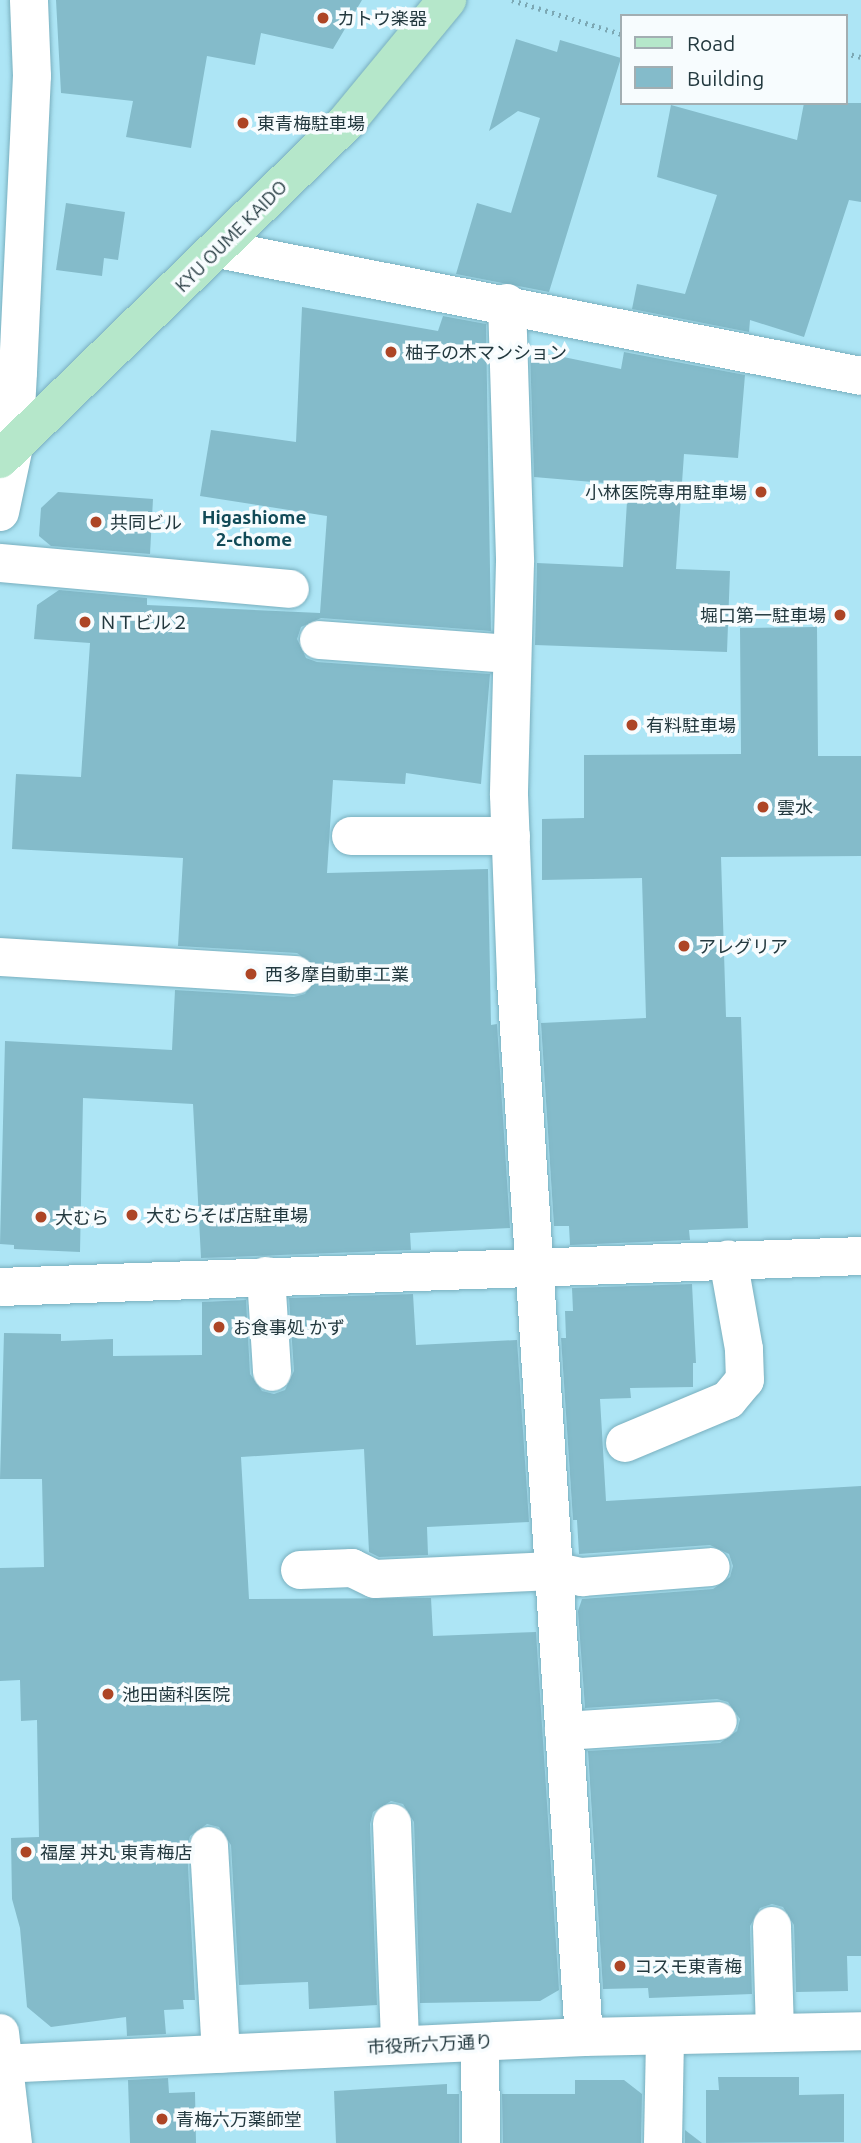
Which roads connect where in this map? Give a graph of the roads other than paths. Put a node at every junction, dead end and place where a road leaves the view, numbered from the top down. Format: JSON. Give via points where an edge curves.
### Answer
{"nodes":[{"id":1,"x":29,"y":0,"type":"edge"},
{"id":2,"x":447,"y":0,"type":"edge"},
{"id":3,"x":218,"y":249,"type":"junction"},
{"id":4,"x":506,"y":303,"type":"junction"},
{"id":5,"x":861,"y":376,"type":"edge"},
{"id":6,"x":7,"y":453,"type":"edge"},
{"id":7,"x":0,"y":512,"type":"edge"},
{"id":8,"x":0,"y":563,"type":"edge"},
{"id":9,"x":290,"y":589,"type":"dead end"},
{"id":10,"x":319,"y":640,"type":"dead end"},
{"id":11,"x":511,"y":654,"type":"junction"},
{"id":12,"x":351,"y":836,"type":"dead end"},
{"id":13,"x":511,"y":836,"type":"junction"},
{"id":14,"x":0,"y":957,"type":"edge"},
{"id":15,"x":295,"y":975,"type":"dead end"},
{"id":16,"x":861,"y":1256,"type":"edge"},
{"id":17,"x":728,"y":1259,"type":"junction"},
{"id":18,"x":533,"y":1265,"type":"junction"},
{"id":19,"x":266,"y":1276,"type":"junction"},
{"id":20,"x":0,"y":1287,"type":"edge"},
{"id":21,"x":272,"y":1372,"type":"dead end"},
{"id":22,"x":625,"y":1443,"type":"dead end"},
{"id":23,"x":711,"y":1567,"type":"dead end"},
{"id":24,"x":300,"y":1570,"type":"dead end"},
{"id":25,"x":553,"y":1571,"type":"junction"},
{"id":26,"x":718,"y":1721,"type":"dead end"},
{"id":27,"x":564,"y":1731,"type":"junction"},
{"id":28,"x":392,"y":1823,"type":"dead end"},
{"id":29,"x":209,"y":1846,"type":"dead end"},
{"id":30,"x":772,"y":1926,"type":"dead end"},
{"id":31,"x":861,"y":2031,"type":"edge"},
{"id":32,"x":775,"y":2033,"type":"junction"},
{"id":33,"x":665,"y":2036,"type":"junction"},
{"id":34,"x":583,"y":2037,"type":"junction"},
{"id":35,"x":480,"y":2042,"type":"junction"},
{"id":36,"x":400,"y":2045,"type":"junction"},
{"id":37,"x":2,"y":2054,"type":"edge"},
{"id":38,"x":220,"y":2054,"type":"junction"},
{"id":39,"x":13,"y":2143,"type":"edge"},
{"id":40,"x":481,"y":2143,"type":"edge"},
{"id":41,"x":663,"y":2143,"type":"edge"}],
"edges":[{"from":1,"to":6,"type":"street","via":[[32,76]]},
{"from":2,"to":3,"type":"main road","name":"KYU OUME KAIDO","via":[[348,120]]},
{"from":3,"to":4,"type":"street"},
{"from":3,"to":6,"type":"main road","name":"KYU OUME KAIDO"},
{"from":4,"to":5,"type":"street"},
{"from":4,"to":11,"type":"street","via":[[515,550]]},
{"from":6,"to":7,"type":"street"},
{"from":8,"to":9,"type":"street"},
{"from":10,"to":11,"type":"street"},
{"from":11,"to":13,"type":"street"},
{"from":12,"to":13,"type":"street"},
{"from":13,"to":18,"type":"street"},
{"from":14,"to":15,"type":"street"},
{"from":16,"to":17,"type":"street"},
{"from":17,"to":18,"type":"street"},
{"from":17,"to":22,"type":"street","via":[[745,1380],[728,1400]]},
{"from":18,"to":19,"type":"street"},
{"from":18,"to":25,"type":"street"},
{"from":19,"to":20,"type":"street"},
{"from":19,"to":21,"type":"street"},
{"from":23,"to":25,"type":"street","via":[[582,1577]]},
{"from":24,"to":25,"type":"street","via":[[352,1568],[375,1579]]},
{"from":25,"to":27,"type":"street"},
{"from":26,"to":27,"type":"street"},
{"from":27,"to":34,"type":"street"},
{"from":28,"to":36,"type":"street"},
{"from":29,"to":38,"type":"street"},
{"from":30,"to":32,"type":"street"},
{"from":31,"to":32,"type":"street","name":"市役所六万通り"},
{"from":32,"to":33,"type":"street","name":"市役所六万通り"},
{"from":33,"to":34,"type":"street","name":"市役所六万通り"},
{"from":33,"to":41,"type":"street"},
{"from":34,"to":35,"type":"street","name":"市役所六万通り"},
{"from":35,"to":36,"type":"street","name":"市役所六万通り"},
{"from":35,"to":40,"type":"street"},
{"from":36,"to":38,"type":"street","name":"市役所六万通り"},
{"from":37,"to":38,"type":"street","name":"市役所六万通り"},
{"from":37,"to":39,"type":"street"}]}
